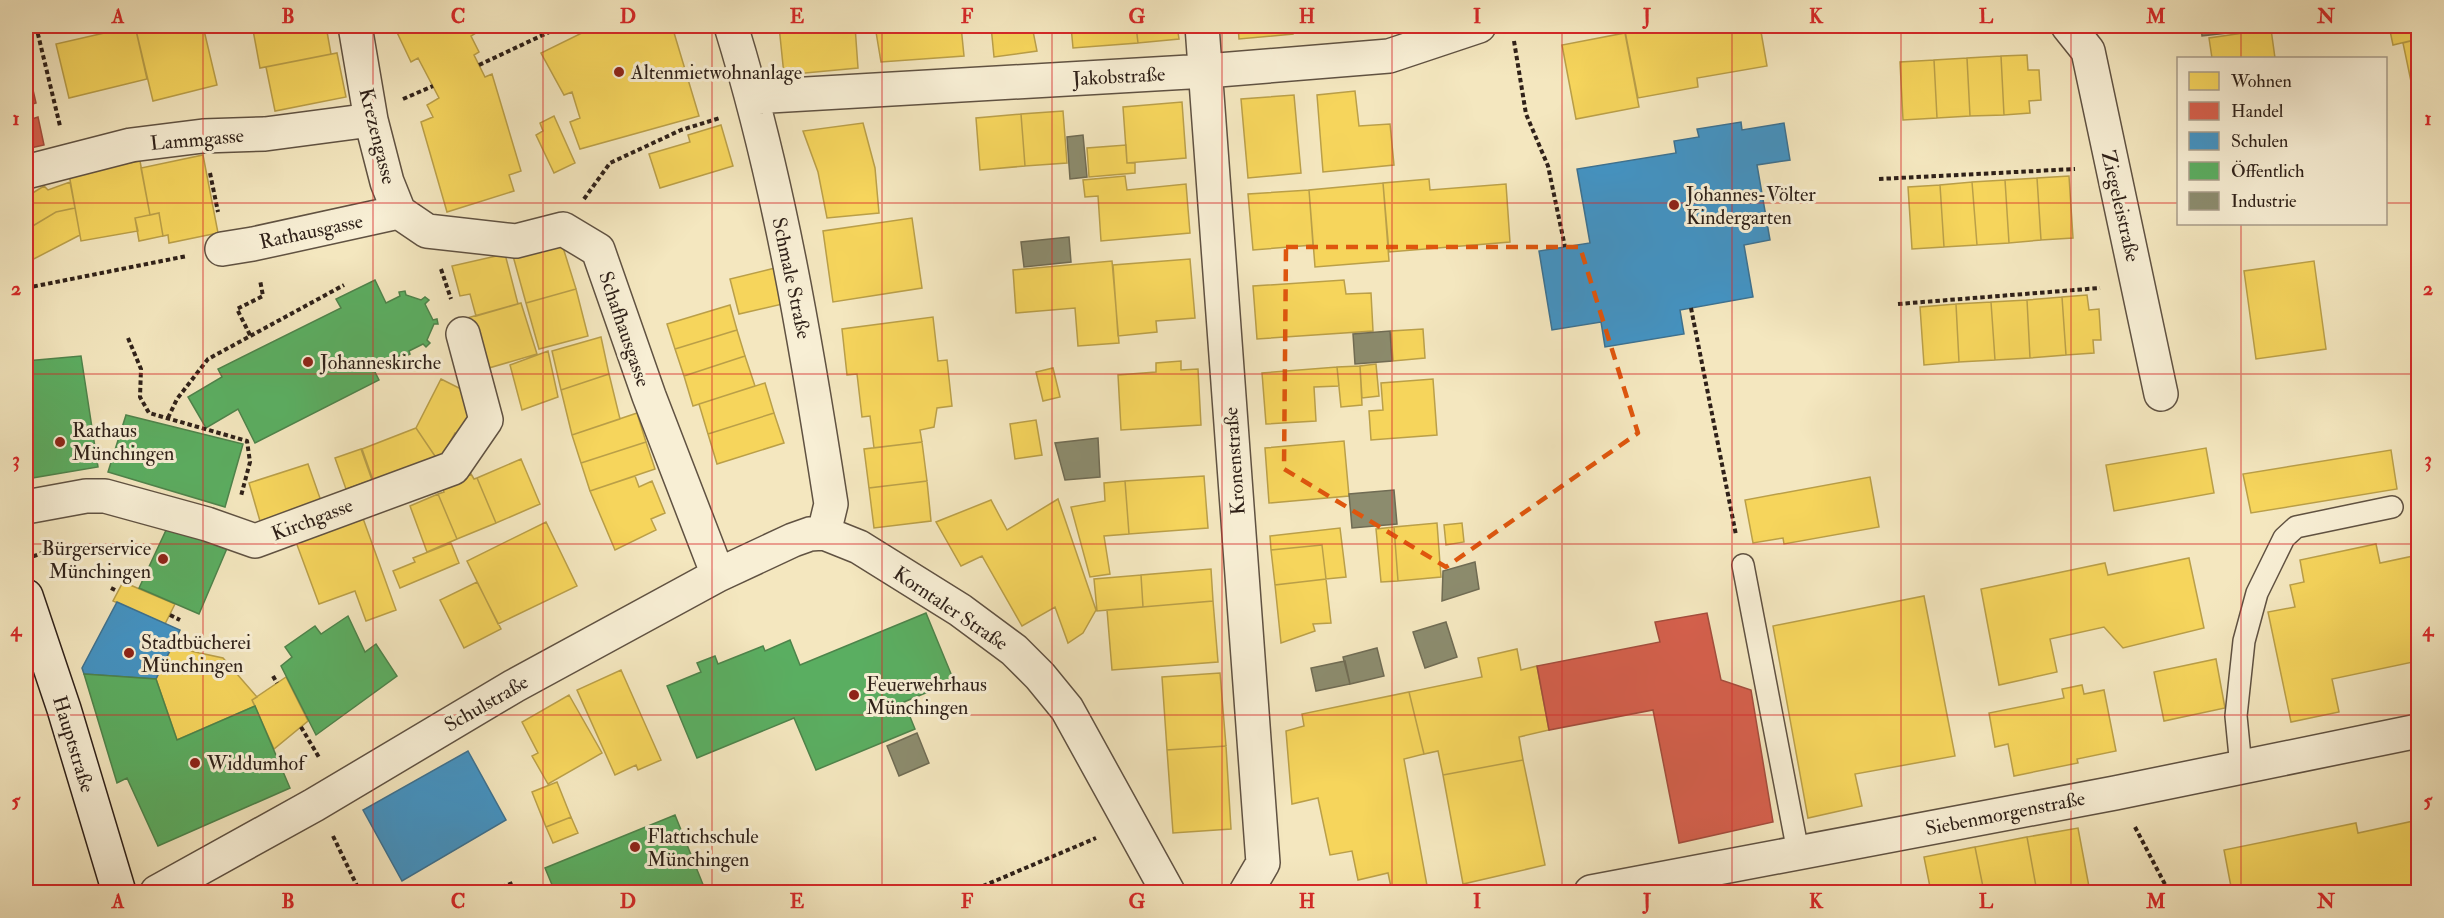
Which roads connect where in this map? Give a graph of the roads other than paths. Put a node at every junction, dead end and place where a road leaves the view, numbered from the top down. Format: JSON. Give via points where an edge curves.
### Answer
{"nodes":[{"id":1,"x":355,"y":26,"type":"edge"},
{"id":2,"x":731,"y":26,"type":"edge"},
{"id":3,"x":1202,"y":26,"type":"edge"},
{"id":4,"x":1479,"y":26,"type":"edge"},
{"id":5,"x":2068,"y":26,"type":"edge"},
{"id":6,"x":1206,"y":71,"type":"junction"},
{"id":7,"x":754,"y":102,"type":"junction"},
{"id":8,"x":371,"y":120,"type":"junction"},
{"id":9,"x":26,"y":171,"type":"edge"},
{"id":10,"x":399,"y":212,"type":"junction"},
{"id":11,"x":238,"y":246,"type":"road end"},
{"id":12,"x":463,"y":334,"type":"dead end"},
{"id":13,"x":2161,"y":394,"type":"dead end"},
{"id":14,"x":26,"y":507,"type":"edge"},
{"id":15,"x":2392,"y":507,"type":"dead end"},
{"id":16,"x":824,"y":533,"type":"junction"},
{"id":17,"x":1743,"y":565,"type":"road end"},
{"id":18,"x":718,"y":575,"type":"junction"},
{"id":19,"x":26,"y":596,"type":"edge"},
{"id":20,"x":2418,"y":731,"type":"edge"},
{"id":21,"x":2241,"y":767,"type":"junction"},
{"id":22,"x":1798,"y":852,"type":"junction"},
{"id":23,"x":119,"y":892,"type":"edge"},
{"id":24,"x":157,"y":892,"type":"edge"},
{"id":25,"x":1168,"y":892,"type":"edge"},
{"id":26,"x":1246,"y":892,"type":"edge"},
{"id":27,"x":1591,"y":892,"type":"edge"}],
"edges":[{"from":1,"to":8,"type":"street","name":"Krezengasse"},
{"from":2,"to":7,"type":"street","name":"Schmale Straße"},
{"from":3,"to":6,"type":"street","name":"Kronenstraße"},
{"from":4,"to":6,"type":"street","name":"Jakobstraße","via":[[1389,56]]},
{"from":5,"to":13,"type":"street","name":"Ziegeleistraße","via":[[2088,51]]},
{"from":6,"to":7,"type":"street","name":"Jakobstraße"},
{"from":6,"to":26,"type":"street","name":"Kronenstraße","via":[[1263,863]]},
{"from":7,"to":16,"type":"street","name":"Schmale Straße","via":[[803,324],[831,504]]},
{"from":8,"to":9,"type":"street","name":"Lammgasse","via":[[131,145]]},
{"from":8,"to":10,"type":"street","name":"Krezengasse"},
{"from":10,"to":11,"type":"street","name":"Rathausgasse"},
{"from":10,"to":18,"type":"street","name":"Schafhausgasse","via":[[432,246],[516,241],[563,229],[598,250]]},
{"from":12,"to":14,"type":"street","name":"Kirchgasse","via":[[486,420],[453,468],[255,541],[105,496]]},
{"from":15,"to":21,"type":"lane","via":[[2296,527],[2284,538],[2257,594],[2244,641],[2236,716]]},
{"from":16,"to":18,"type":"street","name":"Schulstraße","via":[[793,540]]},
{"from":16,"to":25,"type":"street","name":"Korntaler Straße","via":[[859,547],[960,610],[1014,650],[1067,709]]},
{"from":17,"to":22,"type":"lane"},
{"from":18,"to":24,"type":"street","name":"Schulstraße","via":[[514,686],[314,806]]},
{"from":19,"to":23,"type":"street","name":"Hauptstraße"},
{"from":20,"to":21,"type":"street","name":"Siebenmorgenstraße"},
{"from":21,"to":22,"type":"street","name":"Siebenmorgenstraße"},
{"from":22,"to":27,"type":"street","name":"Siebenmorgenstraße"}]}
